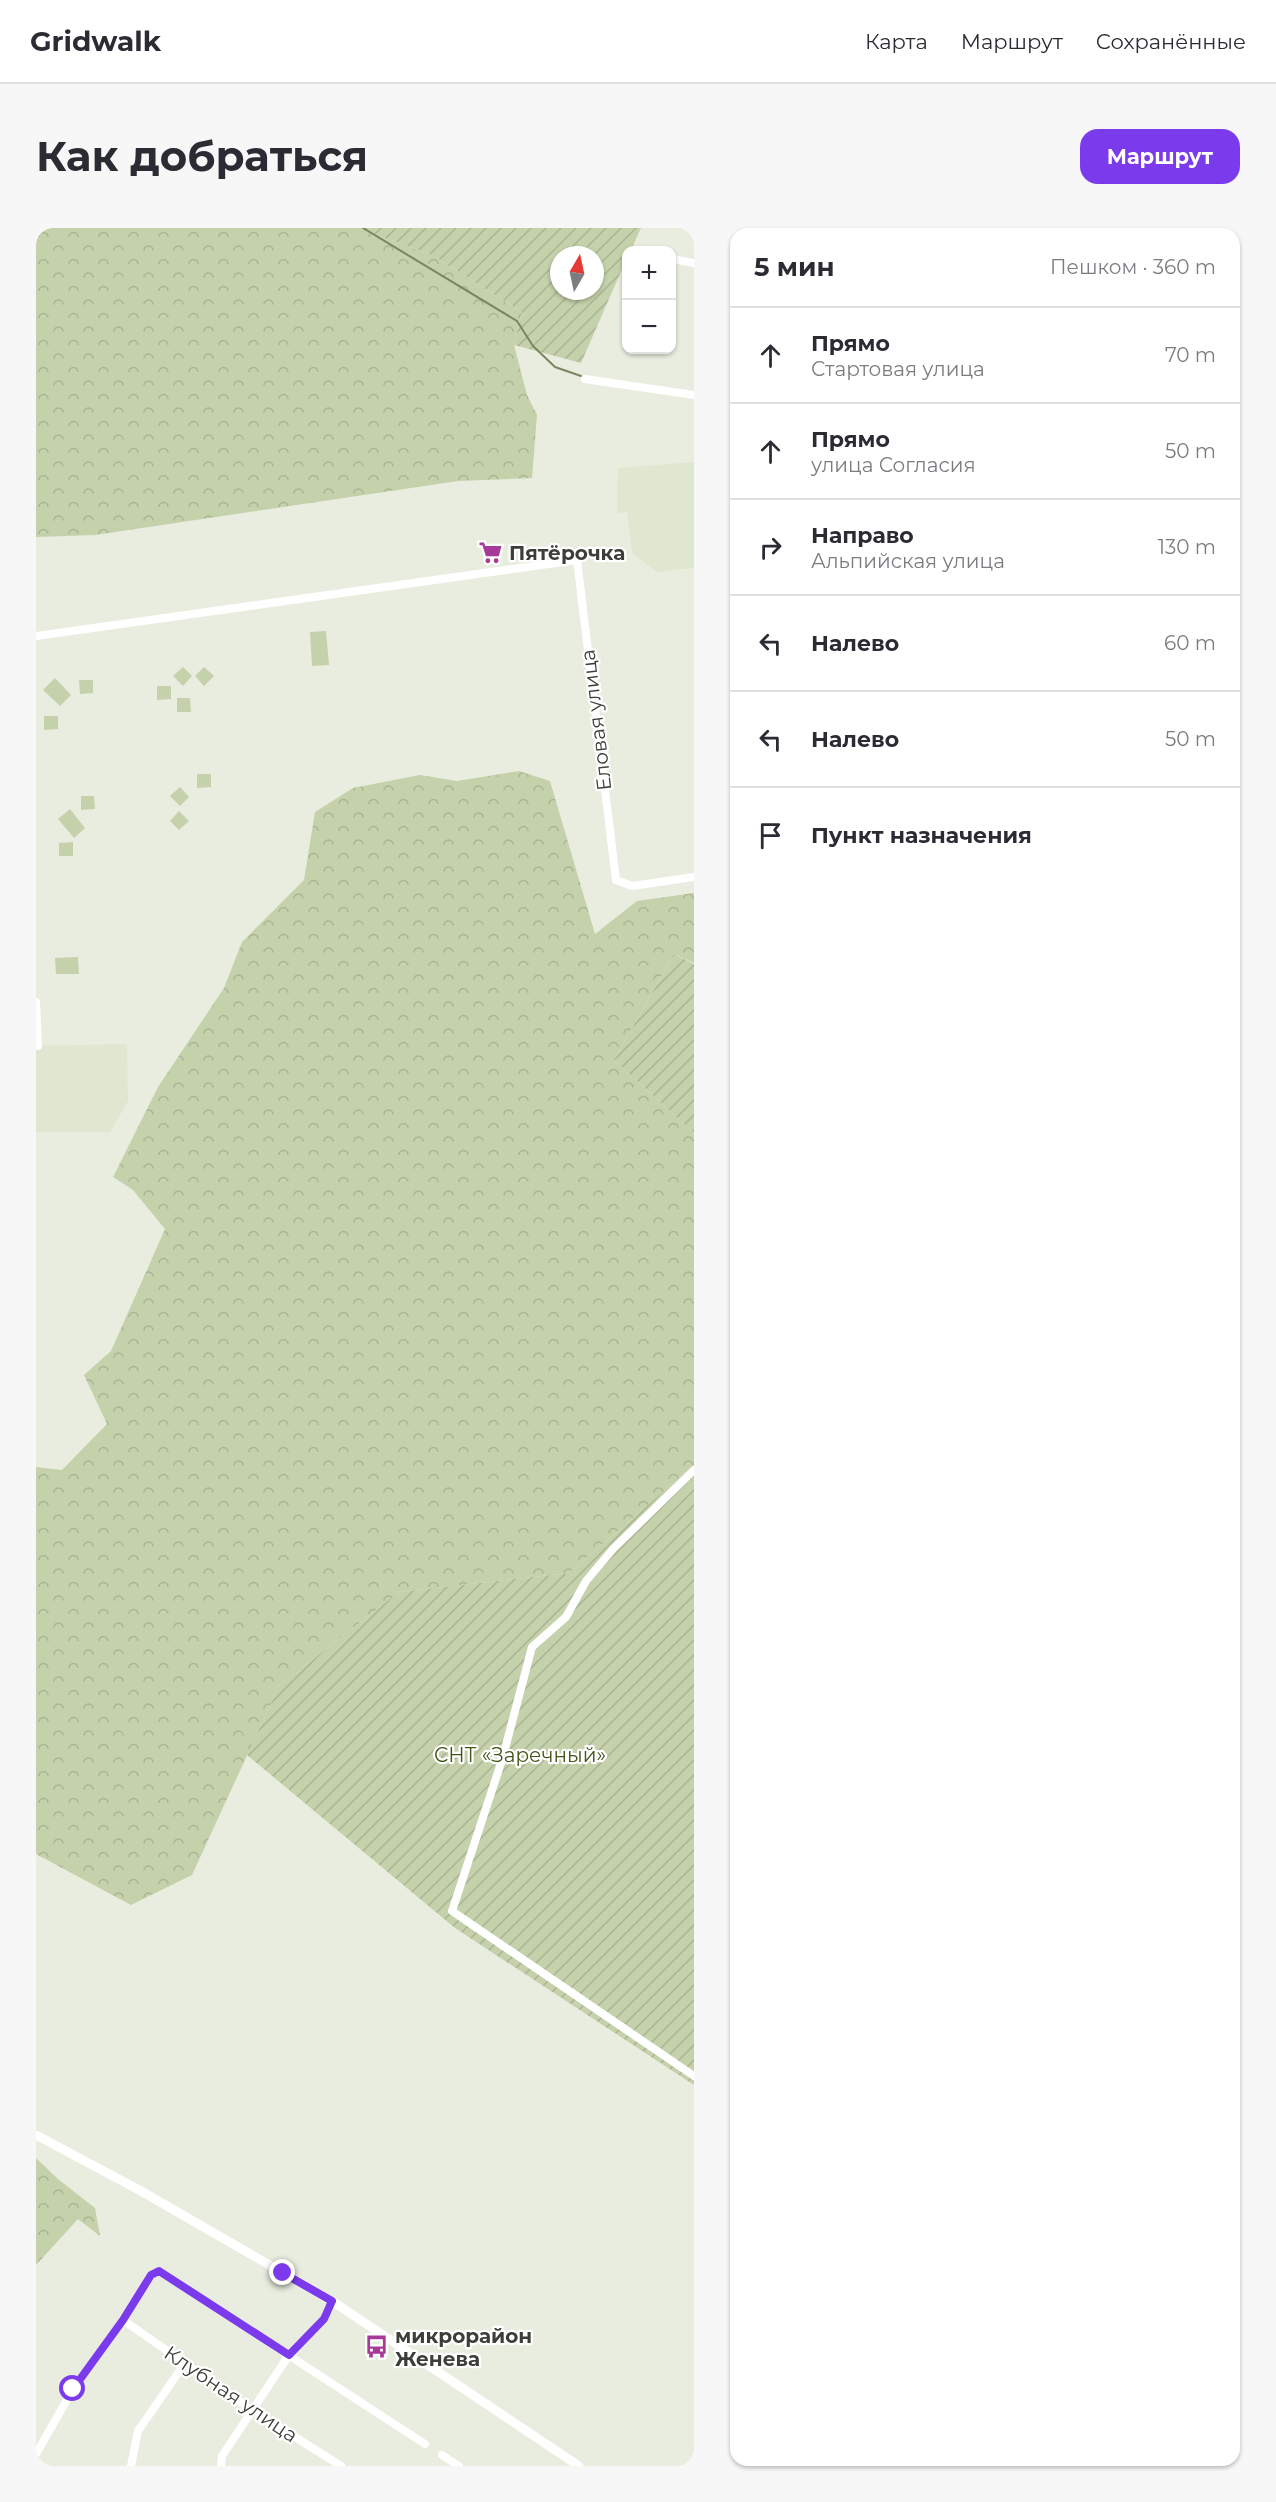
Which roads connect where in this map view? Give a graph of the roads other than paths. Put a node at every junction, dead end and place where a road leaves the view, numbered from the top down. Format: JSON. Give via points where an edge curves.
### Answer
{"nodes":[{"id":1,"x":676,"y":260,"type":"edge"},
{"id":2,"x":694,"y":262,"type":"edge"},
{"id":3,"x":585,"y":379,"type":"dead end"},
{"id":4,"x":694,"y":395,"type":"edge"},
{"id":5,"x":36,"y":636,"type":"edge"},
{"id":6,"x":694,"y":877,"type":"edge"},
{"id":7,"x":36,"y":1002,"type":"edge"},
{"id":8,"x":38,"y":1046,"type":"dead end"},
{"id":9,"x":694,"y":1470,"type":"edge"},
{"id":10,"x":694,"y":2076,"type":"edge"},
{"id":11,"x":36,"y":2135,"type":"edge"},
{"id":12,"x":332,"y":2301,"type":"junction"},
{"id":13,"x":123,"y":2320,"type":"junction"},
{"id":14,"x":289,"y":2355,"type":"junction"},
{"id":15,"x":185,"y":2363,"type":"junction"},
{"id":16,"x":252,"y":2410,"type":"junction"},
{"id":17,"x":425,"y":2444,"type":"dead end"},
{"id":18,"x":36,"y":2454,"type":"edge"},
{"id":19,"x":442,"y":2455,"type":"dead end"},
{"id":20,"x":131,"y":2466,"type":"edge"},
{"id":21,"x":221,"y":2466,"type":"edge"},
{"id":22,"x":341,"y":2466,"type":"edge"},
{"id":23,"x":459,"y":2466,"type":"edge"},
{"id":24,"x":579,"y":2466,"type":"edge"}],
"edges":[{"from":1,"to":2,"type":"street"},
{"from":3,"to":4,"type":"street"},
{"from":5,"to":6,"type":"street","name":"Еловая улица","via":[[577,561],[616,880],[632,886]]},
{"from":7,"to":8,"type":"street"},
{"from":9,"to":10,"type":"street","via":[[613,1549],[586,1581],[566,1617],[532,1647],[502,1760],[452,1911]]},
{"from":11,"to":12,"type":"street"},
{"from":12,"to":14,"type":"street","via":[[324,2319]]},
{"from":12,"to":24,"type":"street"},
{"from":13,"to":14,"type":"street","via":[[151,2275],[159,2271]]},
{"from":13,"to":15,"type":"street","name":"Клубная улица"},
{"from":13,"to":18,"type":"street","via":[[73,2389]]},
{"from":14,"to":16,"type":"street"},
{"from":14,"to":17,"type":"street"},
{"from":15,"to":16,"type":"street","name":"Клубная улица"},
{"from":15,"to":20,"type":"street","via":[[138,2431]]},
{"from":16,"to":21,"type":"street","via":[[222,2456]]},
{"from":16,"to":22,"type":"street","name":"Клубная улица"},
{"from":19,"to":23,"type":"street"}]}
